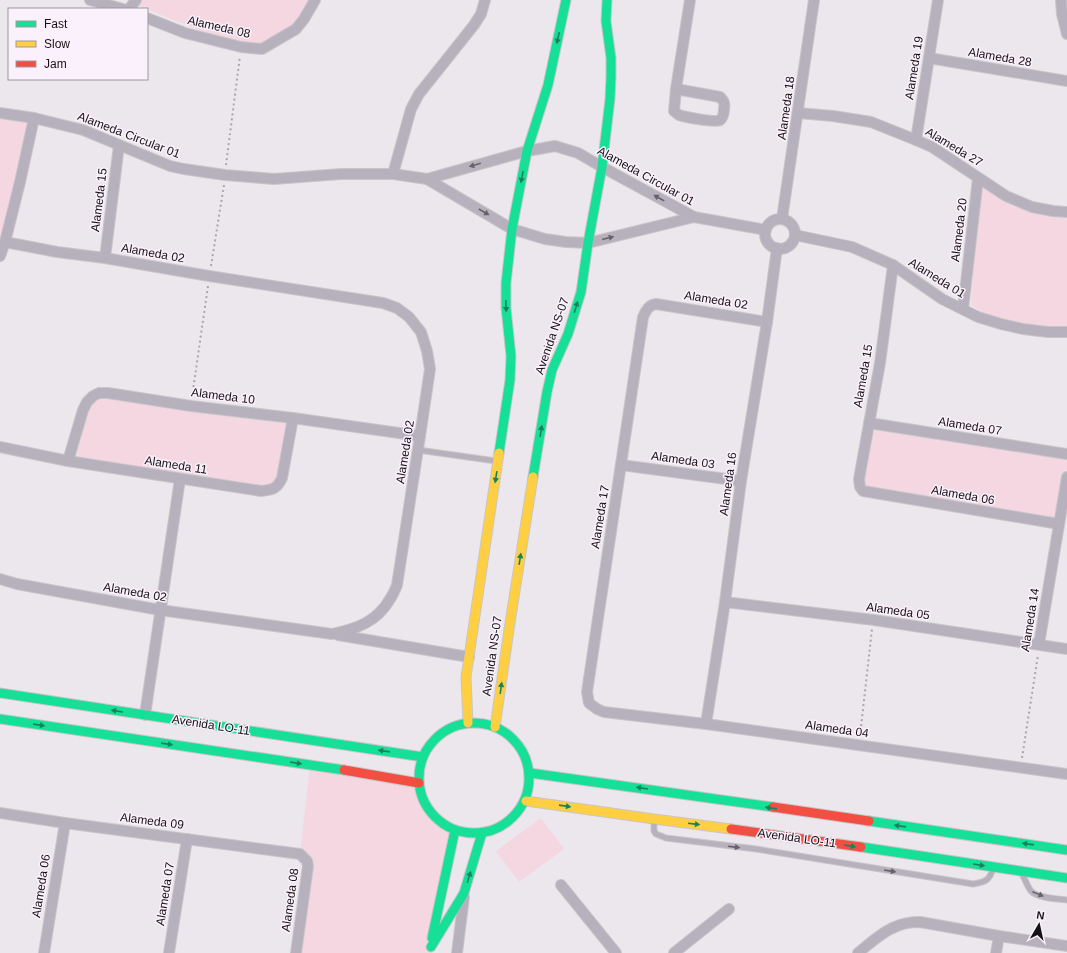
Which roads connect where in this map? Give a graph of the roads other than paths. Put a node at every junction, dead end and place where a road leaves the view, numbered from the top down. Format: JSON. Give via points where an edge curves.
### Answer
{"nodes":[{"id":1,"x":90,"y":0,"type":"edge"},
{"id":2,"x":136,"y":0,"type":"edge"},
{"id":3,"x":315,"y":0,"type":"edge"},
{"id":4,"x":485,"y":0,"type":"edge"},
{"id":5,"x":566,"y":0,"type":"edge"},
{"id":6,"x":607,"y":0,"type":"edge"},
{"id":7,"x":690,"y":0,"type":"edge"},
{"id":8,"x":814,"y":0,"type":"edge"},
{"id":9,"x":938,"y":0,"type":"edge"},
{"id":10,"x":1061,"y":0,"type":"edge"},
{"id":11,"x":119,"y":8,"type":"edge"},
{"id":12,"x":130,"y":8,"type":"edge"},
{"id":13,"x":148,"y":18,"type":"edge"},
{"id":14,"x":1067,"y":34,"type":"edge"},
{"id":15,"x":929,"y":58,"type":"junction"},
{"id":16,"x":1067,"y":81,"type":"edge"},
{"id":17,"x":676,"y":89,"type":"junction"},
{"id":18,"x":0,"y":112,"type":"edge"},
{"id":19,"x":798,"y":112,"type":"junction"},
{"id":20,"x":34,"y":118,"type":"junction"},
{"id":21,"x":916,"y":140,"type":"junction"},
{"id":22,"x":119,"y":145,"type":"junction"},
{"id":23,"x":527,"y":151,"type":"junction"},
{"id":24,"x":602,"y":167,"type":"junction"},
{"id":25,"x":393,"y":174,"type":"junction"},
{"id":26,"x":978,"y":178,"type":"junction"},
{"id":27,"x":427,"y":179,"type":"junction"},
{"id":28,"x":1067,"y":212,"type":"edge"},
{"id":29,"x":694,"y":217,"type":"junction"},
{"id":30,"x":782,"y":219,"type":"junction"},
{"id":31,"x":512,"y":229,"type":"junction"},
{"id":32,"x":766,"y":230,"type":"junction"},
{"id":33,"x":795,"y":236,"type":"junction"},
{"id":34,"x":5,"y":242,"type":"junction"},
{"id":35,"x":588,"y":243,"type":"junction"},
{"id":36,"x":777,"y":248,"type":"junction"},
{"id":37,"x":0,"y":256,"type":"edge"},
{"id":38,"x":104,"y":258,"type":"junction"},
{"id":39,"x":893,"y":265,"type":"junction"},
{"id":40,"x":963,"y":309,"type":"junction"},
{"id":41,"x":643,"y":317,"type":"joint"},
{"id":42,"x":767,"y":322,"type":"junction"},
{"id":43,"x":1067,"y":332,"type":"edge"},
{"id":44,"x":293,"y":418,"type":"junction"},
{"id":45,"x":868,"y":423,"type":"junction"},
{"id":46,"x":420,"y":436,"type":"junction"},
{"id":47,"x":0,"y":447,"type":"edge"},
{"id":48,"x":418,"y":450,"type":"junction"},
{"id":49,"x":1067,"y":454,"type":"edge"},
{"id":50,"x":68,"y":461,"type":"junction"},
{"id":51,"x":498,"y":461,"type":"junction"},
{"id":52,"x":621,"y":465,"type":"junction"},
{"id":53,"x":1067,"y":477,"type":"edge"},
{"id":54,"x":180,"y":478,"type":"junction"},
{"id":55,"x":741,"y":481,"type":"junction"},
{"id":56,"x":863,"y":491,"type":"joint"},
{"id":57,"x":1059,"y":524,"type":"junction"},
{"id":58,"x":0,"y":579,"type":"edge"},
{"id":59,"x":725,"y":602,"type":"junction"},
{"id":60,"x":160,"y":610,"type":"junction"},
{"id":61,"x":332,"y":634,"type":"junction"},
{"id":62,"x":1039,"y":644,"type":"junction"},
{"id":63,"x":1067,"y":649,"type":"edge"},
{"id":64,"x":469,"y":657,"type":"junction"},
{"id":65,"x":0,"y":693,"type":"edge"},
{"id":66,"x":604,"y":712,"type":"joint"},
{"id":67,"x":145,"y":715,"type":"junction"},
{"id":68,"x":0,"y":719,"type":"edge"},
{"id":69,"x":468,"y":723,"type":"junction"},
{"id":70,"x":706,"y":724,"type":"junction"},
{"id":71,"x":495,"y":727,"type":"junction"},
{"id":72,"x":423,"y":757,"type":"junction"},
{"id":73,"x":530,"y":773,"type":"junction"},
{"id":74,"x":1067,"y":774,"type":"edge"},
{"id":75,"x":419,"y":783,"type":"junction"},
{"id":76,"x":526,"y":800,"type":"junction"},
{"id":77,"x":0,"y":813,"type":"edge"},
{"id":78,"x":654,"y":819,"type":"junction"},
{"id":79,"x":65,"y":823,"type":"junction"},
{"id":80,"x":454,"y":830,"type":"junction"},
{"id":81,"x":482,"y":833,"type":"junction"},
{"id":82,"x":187,"y":839,"type":"junction"},
{"id":83,"x":1067,"y":850,"type":"edge"},
{"id":84,"x":300,"y":854,"type":"joint"},
{"id":85,"x":994,"y":868,"type":"junction"},
{"id":86,"x":1021,"y":871,"type":"junction"},
{"id":87,"x":1067,"y":878,"type":"edge"},
{"id":88,"x":560,"y":885,"type":"dead end"},
{"id":89,"x":464,"y":893,"type":"junction"},
{"id":90,"x":1067,"y":900,"type":"edge"},
{"id":91,"x":729,"y":909,"type":"dead end"},
{"id":92,"x":999,"y":936,"type":"junction"},
{"id":93,"x":1067,"y":946,"type":"edge"},
{"id":94,"x":430,"y":950,"type":"edge"},
{"id":95,"x":44,"y":953,"type":"edge"},
{"id":96,"x":169,"y":953,"type":"edge"},
{"id":97,"x":296,"y":953,"type":"edge"},
{"id":98,"x":457,"y":953,"type":"edge"},
{"id":99,"x":616,"y":953,"type":"edge"},
{"id":100,"x":674,"y":953,"type":"edge"},
{"id":101,"x":858,"y":953,"type":"edge"},
{"id":102,"x":996,"y":953,"type":"edge"}],
"edges":[{"from":1,"to":11,"type":"street"},
{"from":2,"to":12,"type":"street"},
{"from":3,"to":13,"type":"street","name":"Alameda 08","via":[[296,29],[262,49],[241,47],[185,33]]},
{"from":4,"to":25,"type":"street","via":[[474,25],[419,94],[411,109]]},
{"from":5,"to":23,"type":"street","name":"Avenida NS-07","one_way":true,"via":[[548,85]]},
{"from":6,"to":24,"type":"street","name":"Avenida NS-07","via":[[606,21],[611,77]]},
{"from":7,"to":17,"type":"street"},
{"from":8,"to":19,"type":"street","name":"Alameda 18"},
{"from":9,"to":15,"type":"street","name":"Alameda 19"},
{"from":10,"to":14,"type":"street"},
{"from":15,"to":16,"type":"street","name":"Alameda 28"},
{"from":15,"to":21,"type":"street","name":"Alameda 19"},
{"from":17,"to":17,"type":"street","via":[[674,111],[678,114],[715,122],[722,118],[725,106],[720,97]]},
{"from":18,"to":20,"type":"street","name":"Alameda Circular 01"},
{"from":19,"to":21,"type":"street","name":"Alameda 27","via":[[871,122]]},
{"from":19,"to":30,"type":"street","name":"Alameda 18"},
{"from":20,"to":22,"type":"street","name":"Alameda Circular 01","via":[[83,130]]},
{"from":20,"to":34,"type":"street"},
{"from":21,"to":26,"type":"street","name":"Alameda 27","via":[[932,147]]},
{"from":22,"to":25,"type":"street","name":"Alameda Circular 01","via":[[177,168],[225,175],[274,179],[341,174]]},
{"from":22,"to":38,"type":"street","name":"Alameda 15"},
{"from":23,"to":24,"type":"street","name":"Alameda Circular 01","via":[[555,146],[578,153]]},
{"from":23,"to":27,"type":"street","name":"Alameda Circular 01","one_way":true},
{"from":23,"to":31,"type":"street","name":"Avenida NS-07","one_way":true},
{"from":29,"to":24,"type":"street","name":"Alameda Circular 01","one_way":true},
{"from":24,"to":35,"type":"street","name":"Avenida NS-07"},
{"from":25,"to":27,"type":"street","name":"Alameda Circular 01"},
{"from":26,"to":28,"type":"street","name":"Alameda 27","via":[[1006,196],[1032,206]]},
{"from":26,"to":40,"type":"street","name":"Alameda 20"},
{"from":27,"to":31,"type":"street","name":"Alameda Circular 01","one_way":true},
{"from":29,"to":32,"type":"street"},
{"from":35,"to":29,"type":"street","name":"Alameda Circular 01","one_way":true},
{"from":30,"to":32,"type":"street","via":[[774,220]]},
{"from":30,"to":33,"type":"street","via":[[791,222]]},
{"from":31,"to":35,"type":"street","name":"Alameda Circular 01","via":[[545,239]]},
{"from":31,"to":51,"type":"street","name":"Avenida NS-07","one_way":true,"via":[[506,289],[511,356],[510,380]]},
{"from":32,"to":36,"type":"street","via":[[769,243]]},
{"from":33,"to":36,"type":"street","via":[[789,246]]},
{"from":33,"to":39,"type":"street","name":"Alameda 01","via":[[852,247]]},
{"from":34,"to":37,"type":"street"},
{"from":34,"to":38,"type":"street","name":"Alameda 02"},
{"from":71,"to":35,"type":"street","name":"Avenida NS-07","one_way":true,"via":[[546,392],[581,292]]},
{"from":36,"to":42,"type":"street","name":"Alameda 16"},
{"from":38,"to":46,"type":"street","name":"Alameda 02","via":[[383,303],[397,308],[409,317],[421,332],[427,351],[430,369]]},
{"from":39,"to":40,"type":"street","name":"Alameda 01"},
{"from":39,"to":45,"type":"street","name":"Alameda 15","via":[[880,363]]},
{"from":40,"to":43,"type":"street","name":"Alameda 01","via":[[978,317],[1023,329]]},
{"from":41,"to":42,"type":"street","name":"Alameda 02","via":[[648,308],[656,304]]},
{"from":41,"to":52,"type":"street","name":"Alameda 17"},
{"from":42,"to":55,"type":"street","name":"Alameda 16"},
{"from":44,"to":46,"type":"street","name":"Alameda 10"},
{"from":44,"to":50,"type":"street","name":"Alameda 10","via":[[99,393],[93,396],[82,410]]},
{"from":44,"to":54,"type":"street","name":"Alameda 11","via":[[282,478],[274,489],[261,491]]},
{"from":45,"to":49,"type":"street","name":"Alameda 07"},
{"from":45,"to":56,"type":"street","name":"Alameda 15","via":[[859,479]]},
{"from":46,"to":48,"type":"street","name":"Alameda 02"},
{"from":47,"to":50,"type":"street","name":"Alameda 11"},
{"from":48,"to":51,"type":"lane"},
{"from":48,"to":61,"type":"street","name":"Alameda 02","via":[[397,585],[390,600],[378,615],[365,624]]},
{"from":50,"to":54,"type":"street","name":"Alameda 11"},
{"from":51,"to":64,"type":"street","name":"Avenida NS-07","one_way":true},
{"from":52,"to":55,"type":"street","name":"Alameda 03"},
{"from":52,"to":66,"type":"street","name":"Alameda 17","via":[[586,692],[589,703]]},
{"from":53,"to":57,"type":"street","name":"Alameda 14"},
{"from":54,"to":60,"type":"street"},
{"from":55,"to":59,"type":"street","name":"Alameda 16"},
{"from":56,"to":57,"type":"street","name":"Alameda 06"},
{"from":57,"to":62,"type":"street","name":"Alameda 14"},
{"from":58,"to":60,"type":"street","name":"Alameda 02"},
{"from":59,"to":62,"type":"street","name":"Alameda 05"},
{"from":59,"to":70,"type":"street","name":"Alameda 16"},
{"from":60,"to":61,"type":"street","name":"Alameda 02"},
{"from":60,"to":67,"type":"street"},
{"from":61,"to":64,"type":"street"},
{"from":62,"to":63,"type":"street","name":"Alameda 05"},
{"from":64,"to":69,"type":"street","name":"Avenida NS-07","via":[[466,677]]},
{"from":67,"to":65,"type":"street","name":"Avenida LO-11","one_way":true},
{"from":66,"to":70,"type":"street","name":"Alameda 04"},
{"from":72,"to":67,"type":"street","name":"Avenida LO-11","one_way":true},
{"from":68,"to":75,"type":"street","name":"Avenida LO-11","one_way":true},
{"from":69,"to":71,"type":"street","via":[[482,723]]},
{"from":69,"to":72,"type":"street","via":[[449,728],[438,736]]},
{"from":70,"to":74,"type":"street","name":"Alameda 04"},
{"from":71,"to":73,"type":"street","via":[[508,734],[519,745],[527,758]]},
{"from":72,"to":75,"type":"street"},
{"from":73,"to":76,"type":"street"},
{"from":83,"to":73,"type":"street","one_way":true},
{"from":75,"to":80,"type":"street","via":[[424,802],[437,819]]},
{"from":76,"to":78,"type":"street","name":"Avenida LO-11","one_way":true},
{"from":76,"to":81,"type":"street","via":[[516,815],[500,827]]},
{"from":77,"to":79,"type":"street","name":"Alameda 09"},
{"from":78,"to":85,"type":"street","name":"Avenida LO-11","one_way":true,"via":[[759,832]]},
{"from":78,"to":85,"type":"lane","one_way":true,"via":[[654,831],[666,838],[756,849],[973,884],[991,877]]},
{"from":79,"to":82,"type":"street","name":"Alameda 09"},
{"from":79,"to":95,"type":"street","name":"Alameda 06"},
{"from":80,"to":81,"type":"street"},
{"from":80,"to":94,"type":"street"},
{"from":89,"to":81,"type":"street","one_way":true},
{"from":82,"to":84,"type":"street","name":"Alameda 09"},
{"from":82,"to":96,"type":"street","name":"Alameda 07"},
{"from":84,"to":97,"type":"street","name":"Alameda 08","via":[[308,866]]},
{"from":85,"to":86,"type":"street","name":"Avenida LO-11"},
{"from":86,"to":87,"type":"street","name":"Avenida LO-11"},
{"from":86,"to":90,"type":"lane","one_way":true,"via":[[1033,894]]},
{"from":88,"to":99,"type":"street"},
{"from":89,"to":94,"type":"street"},
{"from":89,"to":98,"type":"street"},
{"from":91,"to":100,"type":"street"},
{"from":92,"to":93,"type":"street"},
{"from":92,"to":101,"type":"street","via":[[909,922],[894,927]]},
{"from":92,"to":102,"type":"street"}]}
